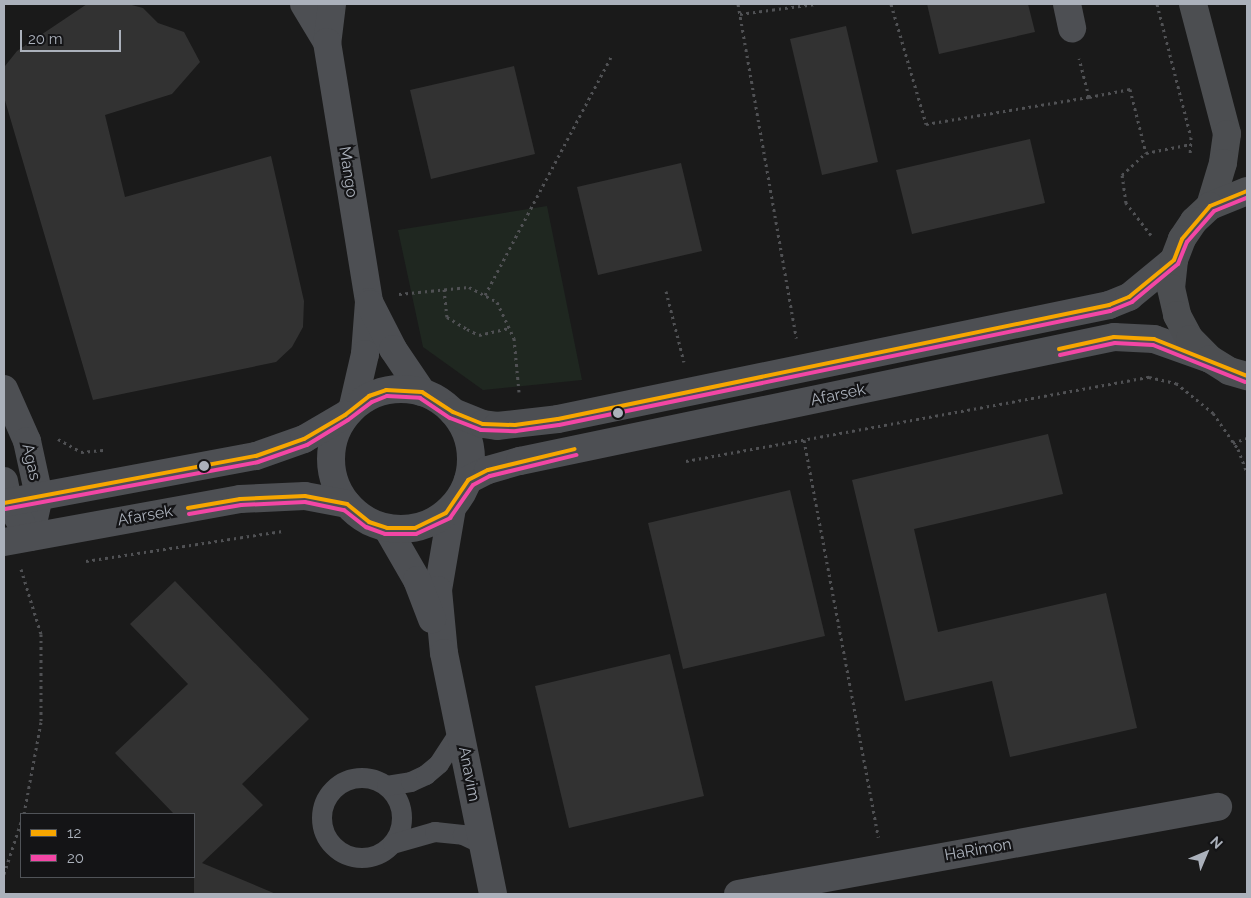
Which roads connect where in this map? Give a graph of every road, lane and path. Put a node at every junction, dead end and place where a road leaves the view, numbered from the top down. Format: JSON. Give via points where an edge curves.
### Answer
{"nodes":[{"id":1,"x":304,"y":4,"type":"edge"},
{"id":2,"x":332,"y":4,"type":"edge"},
{"id":3,"x":738,"y":4,"type":"edge"},
{"id":4,"x":815,"y":4,"type":"edge"},
{"id":5,"x":891,"y":4,"type":"edge"},
{"id":6,"x":1158,"y":4,"type":"edge"},
{"id":7,"x":1193,"y":4,"type":"edge"},
{"id":8,"x":740,"y":14,"type":"junction"},
{"id":9,"x":1069,"y":16,"type":"edge"},
{"id":10,"x":327,"y":42,"type":"junction"},
{"id":11,"x":611,"y":57,"type":"dead end"},
{"id":12,"x":1089,"y":97,"type":"junction"},
{"id":13,"x":1191,"y":144,"type":"junction"},
{"id":14,"x":1146,"y":153,"type":"junction"},
{"id":15,"x":1190,"y":159,"type":"dead end"},
{"id":16,"x":1247,"y":190,"type":"edge"},
{"id":17,"x":1210,"y":206,"type":"junction"},
{"id":18,"x":1159,"y":230,"type":"dead end"},
{"id":19,"x":1153,"y":237,"type":"junction"},
{"id":20,"x":1148,"y":244,"type":"dead end"},
{"id":21,"x":1174,"y":260,"type":"junction"},
{"id":22,"x":444,"y":290,"type":"junction"},
{"id":23,"x":666,"y":291,"type":"dead end"},
{"id":24,"x":396,"y":295,"type":"dead end"},
{"id":25,"x":485,"y":295,"type":"junction"},
{"id":26,"x":369,"y":302,"type":"junction"},
{"id":27,"x":509,"y":328,"type":"junction"},
{"id":28,"x":806,"y":339,"type":"dead end"},
{"id":29,"x":796,"y":341,"type":"junction"},
{"id":30,"x":787,"y":343,"type":"dead end"},
{"id":31,"x":1210,"y":359,"type":"junction"},
{"id":32,"x":694,"y":363,"type":"dead end"},
{"id":33,"x":685,"y":365,"type":"junction"},
{"id":34,"x":675,"y":367,"type":"dead end"},
{"id":35,"x":1247,"y":376,"type":"edge"},
{"id":36,"x":4,"y":389,"type":"edge"},
{"id":37,"x":422,"y":392,"type":"junction"},
{"id":38,"x":520,"y":400,"type":"dead end"},
{"id":39,"x":349,"y":410,"type":"junction"},
{"id":40,"x":453,"y":412,"type":"junction"},
{"id":41,"x":50,"y":434,"type":"dead end"},
{"id":42,"x":1247,"y":438,"type":"edge"},
{"id":43,"x":804,"y":440,"type":"junction"},
{"id":44,"x":1233,"y":443,"type":"junction"},
{"id":45,"x":108,"y":450,"type":"dead end"},
{"id":46,"x":679,"y":462,"type":"dead end"},
{"id":47,"x":1247,"y":473,"type":"edge"},
{"id":48,"x":468,"y":480,"type":"junction"},
{"id":49,"x":5,"y":495,"type":"edge"},
{"id":50,"x":39,"y":496,"type":"junction"},
{"id":51,"x":346,"y":504,"type":"junction"},
{"id":52,"x":452,"y":508,"type":"junction"},
{"id":53,"x":387,"y":528,"type":"junction"},
{"id":54,"x":292,"y":529,"type":"dead end"},
{"id":55,"x":17,"y":546,"type":"edge"},
{"id":56,"x":78,"y":561,"type":"dead end"},
{"id":57,"x":444,"y":653,"type":"junction"},
{"id":58,"x":460,"y":732,"type":"junction"},
{"id":59,"x":387,"y":786,"type":"junction"},
{"id":60,"x":1218,"y":807,"type":"dead end"},
{"id":61,"x":24,"y":813,"type":"edge"},
{"id":62,"x":20,"y":825,"type":"edge"},
{"id":63,"x":393,"y":844,"type":"junction"},
{"id":64,"x":482,"y":844,"type":"junction"},
{"id":65,"x":883,"y":868,"type":"junction"},
{"id":66,"x":4,"y":874,"type":"edge"},
{"id":67,"x":493,"y":894,"type":"edge"},
{"id":68,"x":738,"y":894,"type":"edge"}],
"edges":[{"from":1,"to":10,"type":"street","name":"Mango"},
{"from":2,"to":10,"type":"street","name":"Mango"},
{"from":3,"to":8,"type":"path"},
{"from":4,"to":8,"type":"path"},
{"from":5,"to":12,"type":"path","via":[[926,124]]},
{"from":6,"to":13,"type":"path"},
{"from":7,"to":17,"type":"main road","via":[[1227,134],[1223,163]]},
{"from":8,"to":29,"type":"path"},
{"from":9,"to":12,"type":"path"},
{"from":10,"to":26,"type":"street","name":"Mango"},
{"from":11,"to":25,"type":"path"},
{"from":12,"to":14,"type":"path","via":[[1130,89]]},
{"from":13,"to":14,"type":"path"},
{"from":13,"to":15,"type":"path"},
{"from":14,"to":19,"type":"path","via":[[1122,174],[1126,203]]},
{"from":16,"to":17,"type":"main road"},
{"from":17,"to":21,"type":"main road","via":[[1182,240]]},
{"from":18,"to":19,"type":"path"},
{"from":19,"to":20,"type":"path"},
{"from":21,"to":31,"type":"main road","via":[[1172,288],[1177,315],[1190,340]]},
{"from":21,"to":40,"type":"street","name":"Afarsek","via":[[1129,297],[1090,309],[558,419],[497,426]]},
{"from":22,"to":24,"type":"path"},
{"from":22,"to":25,"type":"path","via":[[469,287]]},
{"from":22,"to":27,"type":"path","via":[[447,316],[468,329],[479,335]]},
{"from":23,"to":33,"type":"path"},
{"from":25,"to":27,"type":"path","via":[[497,302]]},
{"from":26,"to":37,"type":"street","name":"Mango","via":[[393,348]]},
{"from":26,"to":39,"type":"street","name":"Mango","via":[[365,354]]},
{"from":27,"to":38,"type":"path","via":[[514,338]]},
{"from":28,"to":29,"type":"path"},
{"from":29,"to":30,"type":"path"},
{"from":31,"to":35,"type":"main road","via":[[1230,371]]},
{"from":31,"to":48,"type":"street","name":"Afarsek","via":[[1154,339],[1114,338],[520,461],[488,470]]},
{"from":32,"to":33,"type":"path"},
{"from":33,"to":34,"type":"path"},
{"from":36,"to":50,"type":"street","name":"Agas","via":[[27,441]]},
{"from":37,"to":39,"type":"street","via":[[386,390]]},
{"from":37,"to":40,"type":"street"},
{"from":39,"to":50,"type":"street","via":[[304,439],[256,456]]},
{"from":39,"to":51,"type":"street","via":[[334,436],[330,460],[334,483]]},
{"from":40,"to":48,"type":"street","via":[[470,444]]},
{"from":41,"to":45,"type":"path","via":[[81,452]]},
{"from":42,"to":44,"type":"path"},
{"from":43,"to":44,"type":"path","via":[[1150,377],[1176,383],[1213,413]]},
{"from":43,"to":46,"type":"path"},
{"from":43,"to":65,"type":"path"},
{"from":44,"to":47,"type":"path"},
{"from":48,"to":52,"type":"street"},
{"from":49,"to":50,"type":"street"},
{"from":49,"to":55,"type":"street"},
{"from":50,"to":55,"type":"street","name":"Agas"},
{"from":51,"to":53,"type":"street","via":[[369,522]]},
{"from":51,"to":55,"type":"street","name":"Afarsek","via":[[305,496],[240,499]]},
{"from":52,"to":53,"type":"street","via":[[422,526]]},
{"from":52,"to":57,"type":"street","name":"Anavim","via":[[438,590]]},
{"from":53,"to":57,"type":"street","name":"Anavim","via":[[417,580]]},
{"from":54,"to":56,"type":"path","via":[[98,561]]},
{"from":55,"to":61,"type":"path","via":[[41,634],[41,722]]},
{"from":57,"to":58,"type":"street","name":"Anavim"},
{"from":58,"to":59,"type":"lane","via":[[440,764],[426,775],[411,782]]},
{"from":58,"to":64,"type":"street","name":"Anavim"},
{"from":59,"to":63,"type":"lane","via":[[401,808],[399,833]]},
{"from":59,"to":63,"type":"lane","via":[[361,777],[347,780],[326,798],[322,824],[326,838],[346,855],[371,857]]},
{"from":60,"to":65,"type":"street","name":"HaRimon"},
{"from":62,"to":66,"type":"path"},
{"from":63,"to":64,"type":"lane","via":[[434,832],[464,835]]},
{"from":64,"to":67,"type":"street","name":"Anavim"},
{"from":65,"to":68,"type":"street","name":"HaRimon"}]}
